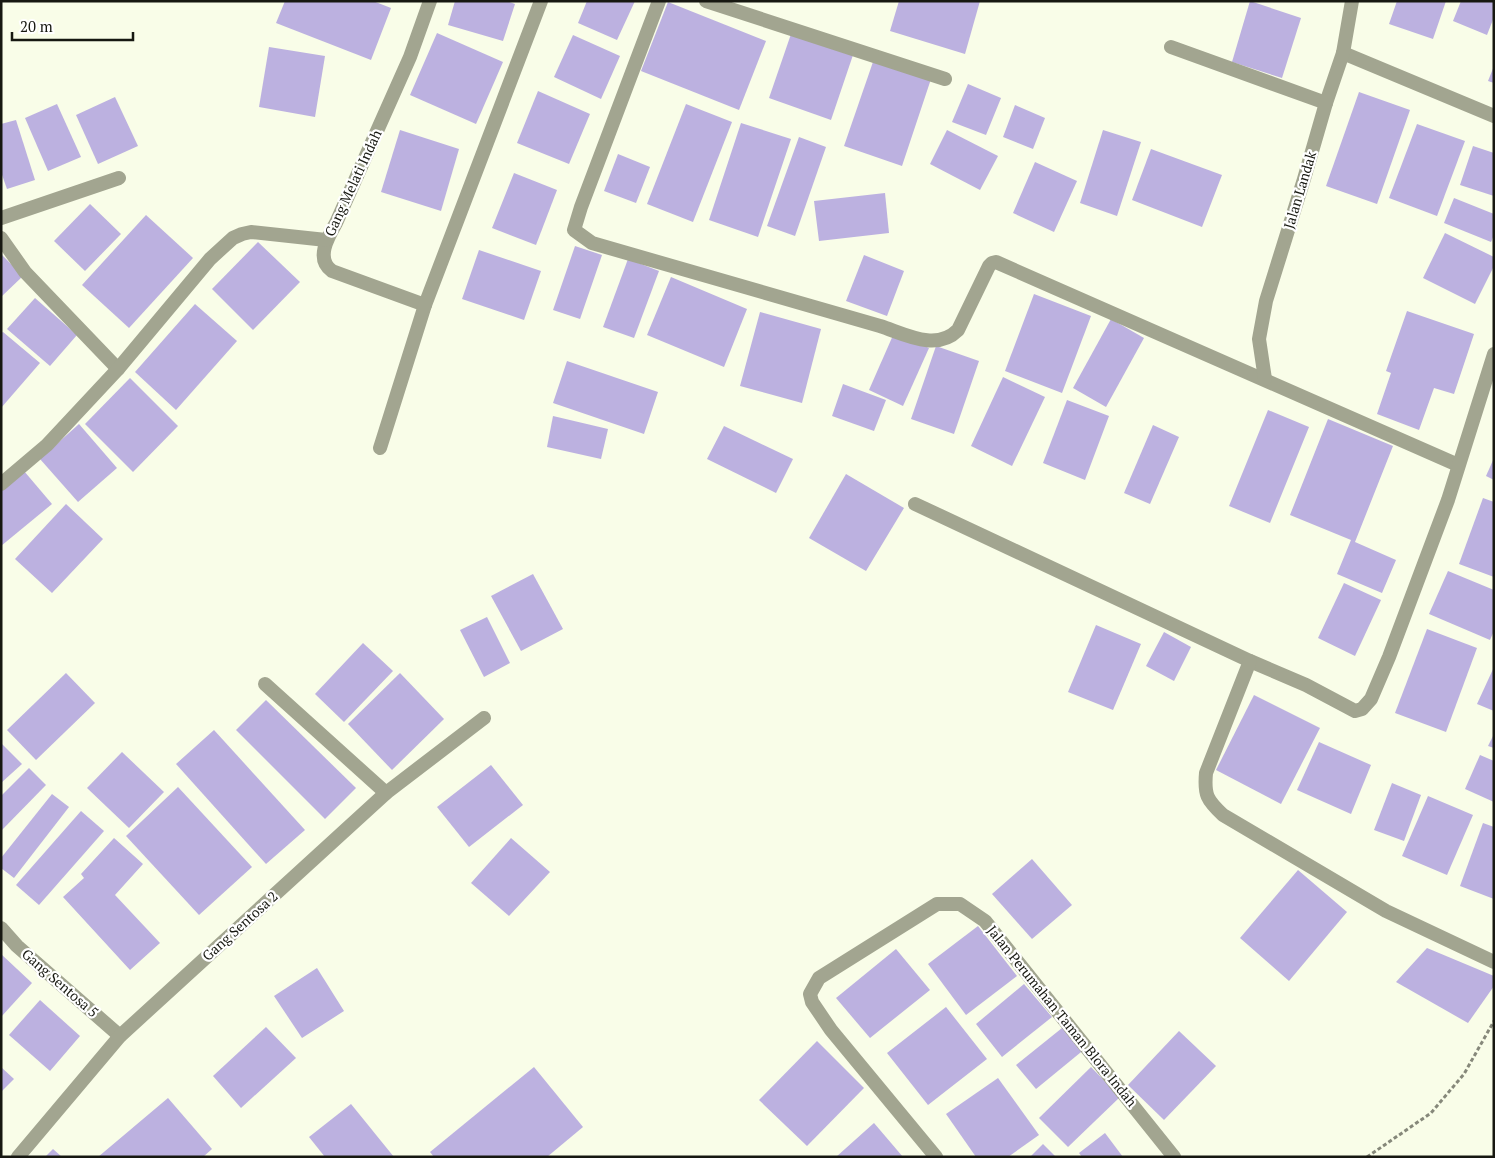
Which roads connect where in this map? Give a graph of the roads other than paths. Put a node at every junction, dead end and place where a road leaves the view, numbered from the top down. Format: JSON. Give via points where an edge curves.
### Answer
{"nodes":[{"id":1,"x":430,"y":1,"type":"edge"},
{"id":2,"x":541,"y":1,"type":"edge"},
{"id":3,"x":659,"y":1,"type":"edge"},
{"id":4,"x":706,"y":1,"type":"edge"},
{"id":5,"x":1352,"y":1,"type":"edge"},
{"id":6,"x":1171,"y":47,"type":"dead end"},
{"id":7,"x":1343,"y":53,"type":"junction"},
{"id":8,"x":946,"y":79,"type":"dead end"},
{"id":9,"x":1326,"y":103,"type":"junction"},
{"id":10,"x":1494,"y":116,"type":"edge"},
{"id":11,"x":118,"y":178,"type":"dead end"},
{"id":12,"x":1,"y":218,"type":"edge"},
{"id":13,"x":1,"y":238,"type":"edge"},
{"id":14,"x":326,"y":240,"type":"junction"},
{"id":15,"x":425,"y":305,"type":"junction"},
{"id":16,"x":1494,"y":354,"type":"edge"},
{"id":17,"x":118,"y":369,"type":"junction"},
{"id":18,"x":1265,"y":379,"type":"junction"},
{"id":19,"x":380,"y":448,"type":"dead end"},
{"id":20,"x":1458,"y":465,"type":"junction"},
{"id":21,"x":1,"y":484,"type":"edge"},
{"id":22,"x":915,"y":504,"type":"dead end"},
{"id":23,"x":1250,"y":661,"type":"junction"},
{"id":24,"x":265,"y":684,"type":"dead end"},
{"id":25,"x":484,"y":718,"type":"dead end"},
{"id":26,"x":386,"y":793,"type":"junction"},
{"id":27,"x":1,"y":928,"type":"edge"},
{"id":28,"x":1494,"y":962,"type":"edge"},
{"id":29,"x":120,"y":1036,"type":"junction"},
{"id":30,"x":18,"y":1157,"type":"edge"},
{"id":31,"x":936,"y":1157,"type":"edge"},
{"id":32,"x":1174,"y":1157,"type":"edge"}],
"edges":[{"from":1,"to":14,"type":"street","name":"Gang Melati Indah","via":[[410,57]]},
{"from":2,"to":15,"type":"street"},
{"from":3,"to":18,"type":"street","via":[[574,230],[592,243],[927,341],[946,339],[958,330],[989,266],[996,262]]},
{"from":4,"to":8,"type":"street"},
{"from":5,"to":7,"type":"street","name":"Jalan Landak"},
{"from":6,"to":9,"type":"street"},
{"from":7,"to":9,"type":"street","name":"Jalan Landak"},
{"from":7,"to":10,"type":"street"},
{"from":9,"to":18,"type":"street","name":"Jalan Landak","via":[[1266,301],[1259,340]]},
{"from":11,"to":12,"type":"street"},
{"from":13,"to":17,"type":"street","via":[[25,272]]},
{"from":14,"to":15,"type":"street","name":"Gang Melati Indah","via":[[325,264],[332,271]]},
{"from":14,"to":17,"type":"street","via":[[251,232],[233,238],[210,259]]},
{"from":15,"to":19,"type":"street"},
{"from":16,"to":20,"type":"street"},
{"from":17,"to":21,"type":"street","via":[[47,445]]},
{"from":18,"to":20,"type":"street"},
{"from":20,"to":23,"type":"street","via":[[1389,656],[1371,699],[1362,709],[1355,711]]},
{"from":22,"to":23,"type":"street"},
{"from":23,"to":28,"type":"street","via":[[1206,773],[1205,788],[1209,802],[1223,815],[1386,911]]},
{"from":24,"to":26,"type":"street"},
{"from":25,"to":26,"type":"street","name":"Gang Sentosa 2"},
{"from":26,"to":29,"type":"street","name":"Gang Sentosa 2"},
{"from":27,"to":29,"type":"street","name":"Gang Sentosa 5","via":[[17,946]]},
{"from":29,"to":30,"type":"street","name":"Gang Sentosa 2"},
{"from":31,"to":32,"type":"street","name":"Jalan Perumahan Taman Blora Indah","via":[[831,1030],[810,994],[819,978],[938,904],[960,904],[986,921]]}]}
